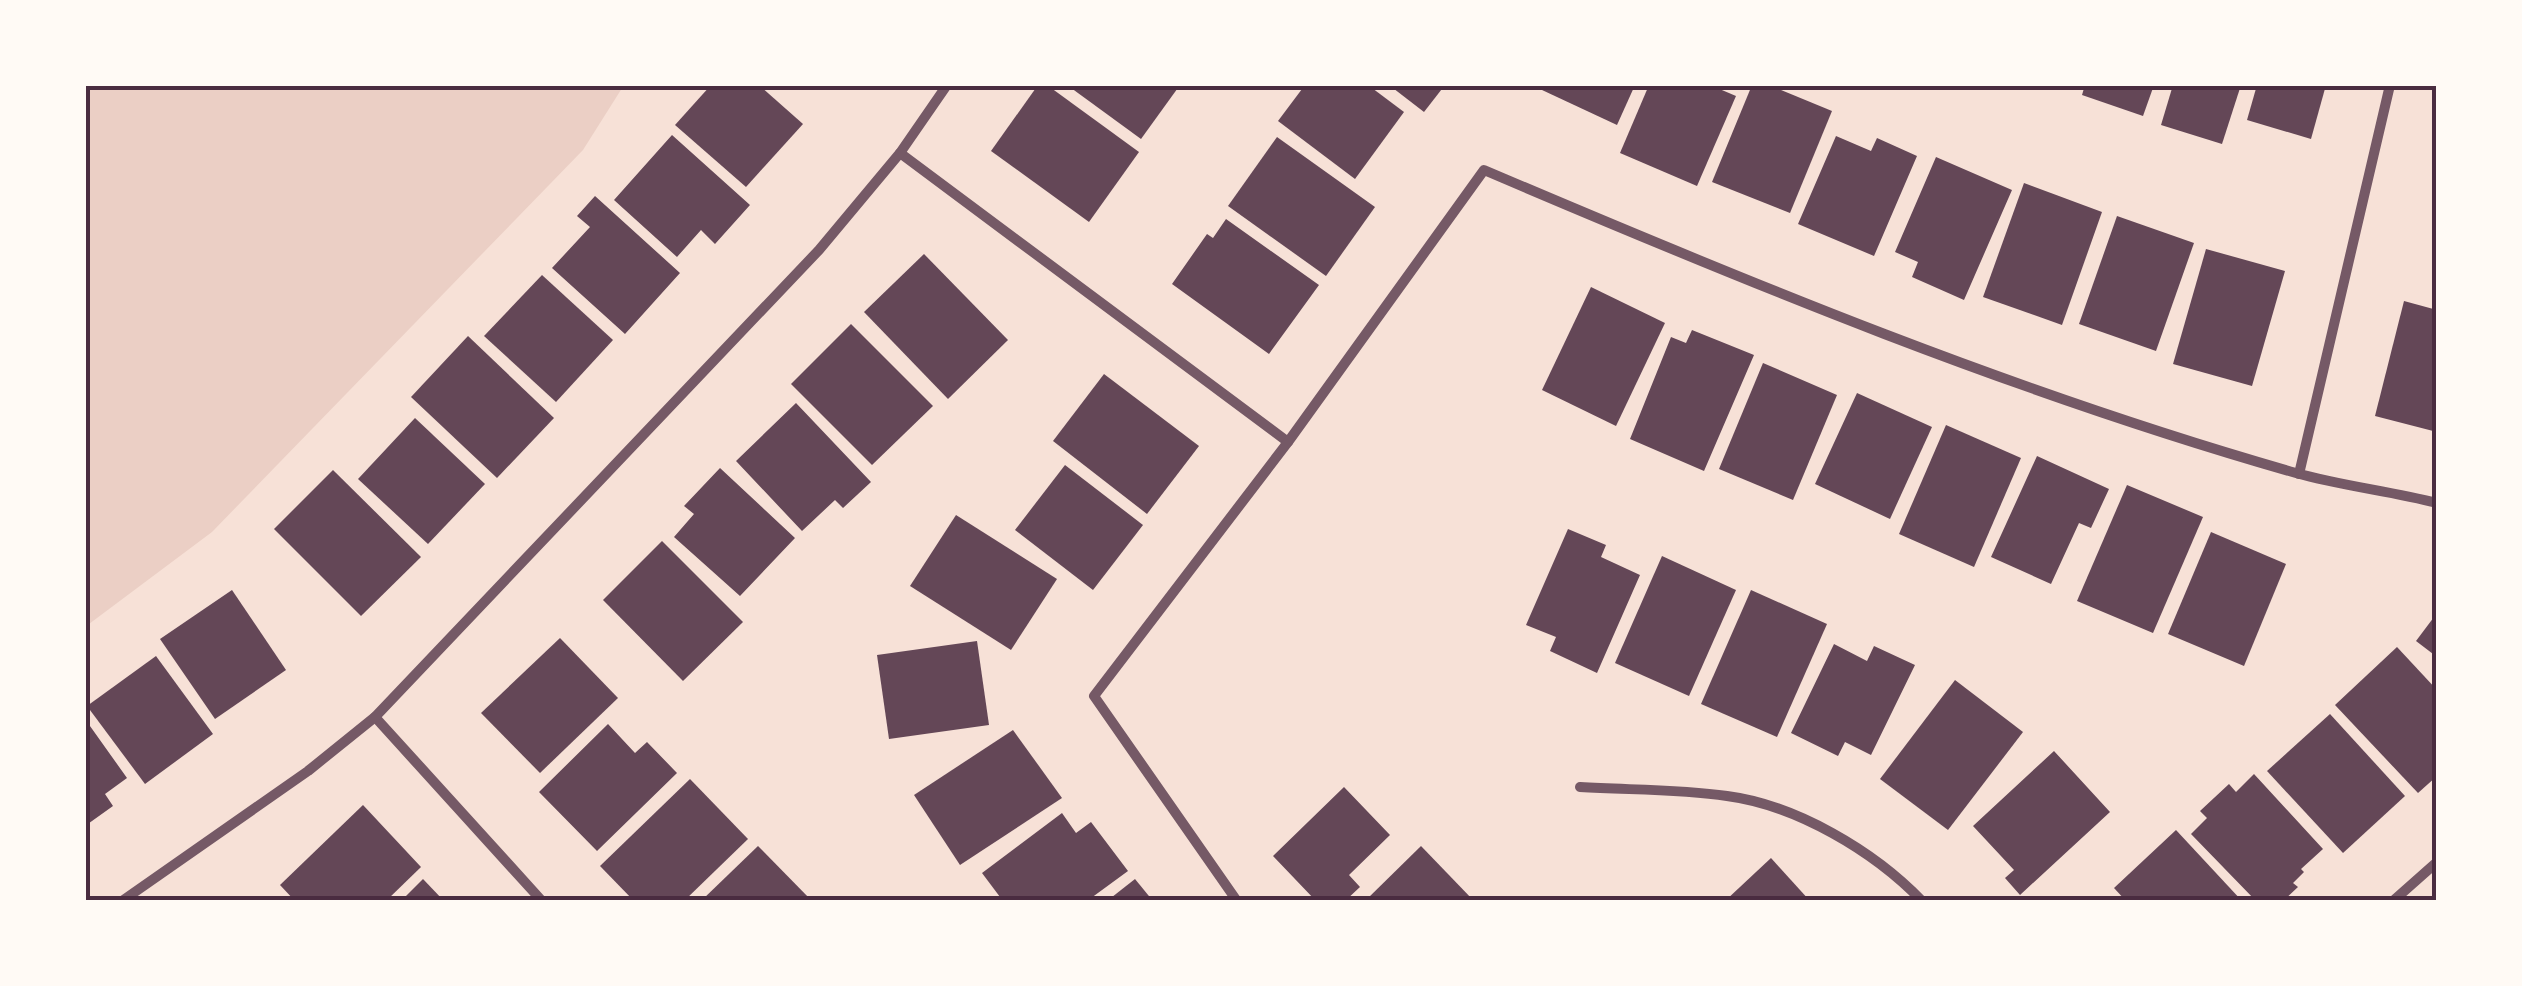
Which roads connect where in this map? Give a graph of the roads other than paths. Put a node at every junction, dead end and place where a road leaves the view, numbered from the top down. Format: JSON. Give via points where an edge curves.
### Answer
{"nodes":[{"id":1,"x":946,"y":85,"type":"edge"},
{"id":2,"x":2390,"y":85,"type":"edge"},
{"id":3,"x":900,"y":153,"type":"junction"},
{"id":4,"x":1288,"y":442,"type":"junction"},
{"id":5,"x":2299,"y":474,"type":"junction"},
{"id":6,"x":2437,"y":503,"type":"edge"},
{"id":7,"x":376,"y":718,"type":"junction"},
{"id":8,"x":1580,"y":787,"type":"dead end"},
{"id":9,"x":2437,"y":862,"type":"edge"},
{"id":10,"x":122,"y":901,"type":"edge"},
{"id":11,"x":542,"y":901,"type":"edge"},
{"id":12,"x":1237,"y":901,"type":"edge"},
{"id":13,"x":1922,"y":901,"type":"edge"},
{"id":14,"x":2393,"y":901,"type":"edge"}],
"edges":[{"from":1,"to":3,"type":"street"},
{"from":2,"to":5,"type":"street"},
{"from":3,"to":4,"type":"street"},
{"from":3,"to":7,"type":"street","via":[[819,250]]},
{"from":4,"to":5,"type":"street","via":[[1484,170],[2032,389]]},
{"from":4,"to":12,"type":"street","via":[[1094,696]]},
{"from":5,"to":6,"type":"street"},
{"from":7,"to":10,"type":"street"},
{"from":7,"to":11,"type":"street"},
{"from":8,"to":13,"type":"street","via":[[1729,796],[1781,810],[1842,840]]},
{"from":9,"to":14,"type":"street"}]}
